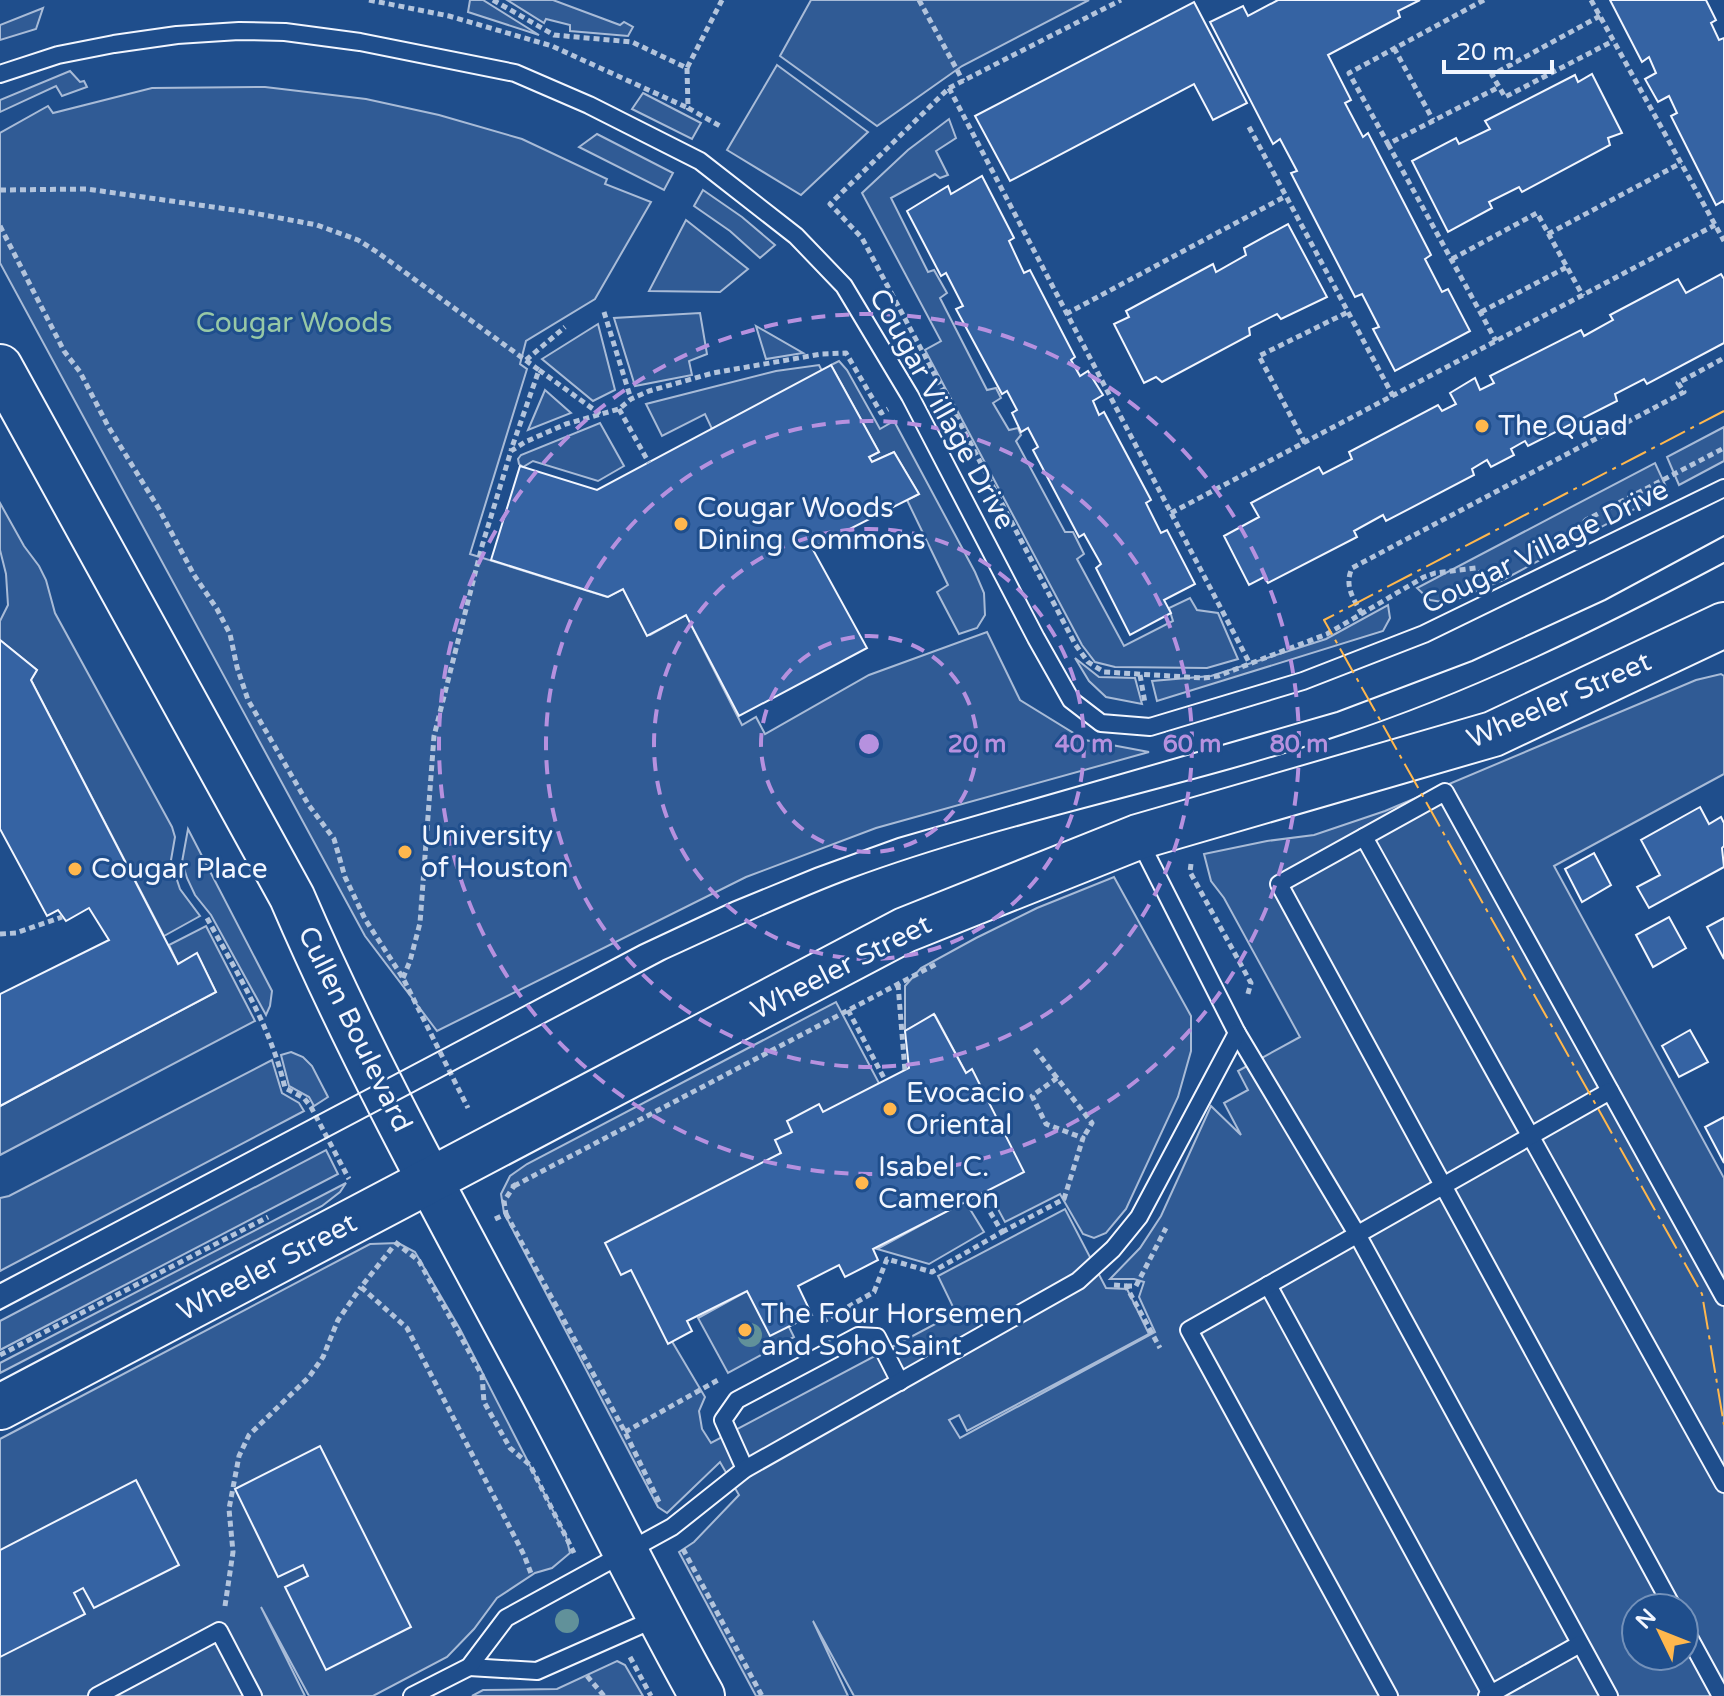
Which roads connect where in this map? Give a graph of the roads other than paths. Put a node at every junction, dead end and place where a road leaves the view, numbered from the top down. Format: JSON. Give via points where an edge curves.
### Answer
{"nodes":[{"id":1,"x":0,"y":74,"type":"edge"},
{"id":2,"x":0,"y":367,"type":"edge"},
{"id":3,"x":1724,"y":488,"type":"edge"},
{"id":4,"x":1724,"y":625,"type":"edge"},
{"id":5,"x":1138,"y":837,"type":"junction"},
{"id":6,"x":1364,"y":837,"type":"junction"},
{"id":7,"x":1237,"y":1033,"type":"junction"},
{"id":8,"x":1610,"y":1091,"type":"junction"},
{"id":9,"x":1530,"y":1136,"type":"junction"},
{"id":10,"x":431,"y":1181,"type":"junction"},
{"id":11,"x":1442,"y":1186,"type":"junction"},
{"id":12,"x":1357,"y":1234,"type":"junction"},
{"id":13,"x":1268,"y":1285,"type":"junction"},
{"id":14,"x":1724,"y":1297,"type":"edge"},
{"id":15,"x":900,"y":1382,"type":"junction"},
{"id":16,"x":0,"y":1407,"type":"edge"},
{"id":17,"x":745,"y":1469,"type":"junction"},
{"id":18,"x":1724,"y":1484,"type":"edge"},
{"id":19,"x":625,"y":1554,"type":"junction"},
{"id":20,"x":1664,"y":1592,"type":"edge"},
{"id":21,"x":658,"y":1617,"type":"junction"},
{"id":22,"x":1580,"y":1644,"type":"junction"},
{"id":23,"x":1700,"y":1657,"type":"edge"},
{"id":24,"x":469,"y":1667,"type":"junction"},
{"id":25,"x":1490,"y":1695,"type":"edge"},
{"id":26,"x":97,"y":1696,"type":"edge"},
{"id":27,"x":253,"y":1696,"type":"edge"},
{"id":28,"x":412,"y":1696,"type":"edge"},
{"id":29,"x":702,"y":1696,"type":"edge"},
{"id":30,"x":1389,"y":1696,"type":"edge"},
{"id":31,"x":1609,"y":1696,"type":"edge"},
{"id":32,"x":1721,"y":1696,"type":"edge"}],
"edges":[{"from":1,"to":3,"type":"lane","name":"Cougar Village Drive","via":[[114,44],[177,35],[285,32],[515,73],[700,161],[796,236],[844,286],[910,396],[1071,700],[1101,723],[1150,727],[1303,681],[1424,634]]},
{"from":2,"to":10,"type":"main road","name":"Cullen Boulevard","via":[[292,897]]},
{"from":4,"to":5,"type":"main road","name":"Wheeler Street","via":[[1493,734]]},
{"from":5,"to":7,"type":"lane"},
{"from":5,"to":10,"type":"main road","name":"Wheeler Street","via":[[905,930]]},
{"from":6,"to":8,"type":"lane","via":[[1445,792]]},
{"from":6,"to":9,"type":"lane"},
{"from":6,"to":11,"type":"lane","via":[[1279,884]]},
{"from":7,"to":12,"type":"lane"},
{"from":7,"to":15,"type":"lane","via":[[1139,1217],[1113,1249],[1078,1281]]},
{"from":8,"to":9,"type":"lane"},
{"from":8,"to":14,"type":"lane"},
{"from":9,"to":11,"type":"lane"},
{"from":9,"to":18,"type":"lane"},
{"from":10,"to":16,"type":"main road","name":"Wheeler Street"},
{"from":10,"to":19,"type":"main road","name":"Cullen Boulevard"},
{"from":11,"to":12,"type":"lane"},
{"from":11,"to":20,"type":"lane"},
{"from":12,"to":13,"type":"lane"},
{"from":12,"to":22,"type":"lane"},
{"from":13,"to":25,"type":"lane"},
{"from":13,"to":30,"type":"lane","via":[[1189,1330]]},
{"from":15,"to":17,"type":"lane"},
{"from":15,"to":17,"type":"lane","via":[[877,1337],[858,1336],[737,1400],[723,1420]]},
{"from":17,"to":19,"type":"lane","via":[[672,1527]]},
{"from":19,"to":21,"type":"main road","name":"Cullen Boulevard"},
{"from":19,"to":24,"type":"lane","via":[[506,1618]]},
{"from":21,"to":24,"type":"lane","via":[[537,1671]]},
{"from":21,"to":29,"type":"main road","name":"Cullen Boulevard"},
{"from":22,"to":25,"type":"lane"},
{"from":22,"to":31,"type":"lane"},
{"from":23,"to":32,"type":"lane"},
{"from":24,"to":28,"type":"lane"},
{"from":26,"to":27,"type":"lane","via":[[219,1631]]}]}
